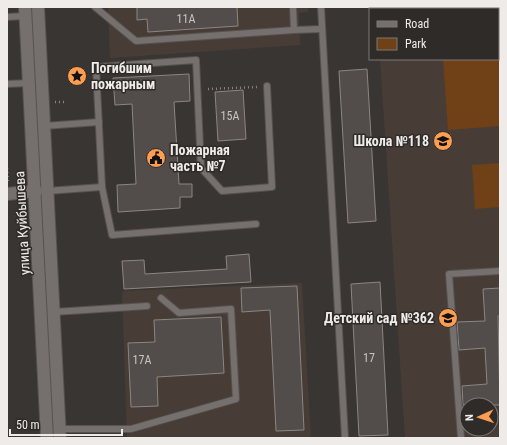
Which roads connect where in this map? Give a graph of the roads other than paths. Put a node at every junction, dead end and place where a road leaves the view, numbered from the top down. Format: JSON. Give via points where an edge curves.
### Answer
{"nodes":[{"id":1,"x":38,"y":7,"type":"edge"},
{"id":2,"x":96,"y":7,"type":"edge"},
{"id":3,"x":293,"y":7,"type":"edge"},
{"id":4,"x":321,"y":7,"type":"edge"},
{"id":5,"x":25,"y":12,"type":"edge"},
{"id":6,"x":7,"y":17,"type":"edge"},
{"id":7,"x":322,"y":29,"type":"junction"},
{"id":8,"x":294,"y":30,"type":"junction"},
{"id":9,"x":30,"y":82,"type":"junction"},
{"id":10,"x":7,"y":84,"type":"edge"},
{"id":11,"x":267,"y":86,"type":"road end"},
{"id":12,"x":99,"y":122,"type":"junction"},
{"id":13,"x":44,"y":126,"type":"junction"},
{"id":14,"x":102,"y":187,"type":"junction"},
{"id":15,"x":41,"y":191,"type":"junction"},
{"id":16,"x":7,"y":194,"type":"edge"},
{"id":17,"x":256,"y":224,"type":"dead end"},
{"id":18,"x":500,"y":271,"type":"edge"},
{"id":19,"x":161,"y":298,"type":"dead end"},
{"id":20,"x":147,"y":306,"type":"dead end"},
{"id":21,"x":54,"y":312,"type":"junction"},
{"id":22,"x":60,"y":434,"type":"edge"},
{"id":23,"x":47,"y":438,"type":"edge"},
{"id":24,"x":345,"y":438,"type":"edge"},
{"id":25,"x":461,"y":438,"type":"edge"}],
"edges":[{"from":1,"to":13,"type":"main road","name":"улица Куйбышева"},
{"from":2,"to":8,"type":"lane","via":[[136,41]]},
{"from":3,"to":8,"type":"lane"},
{"from":4,"to":7,"type":"lane"},
{"from":5,"to":6,"type":"lane"},
{"from":5,"to":9,"type":"main road","name":"улица Куйбышева"},
{"from":7,"to":8,"type":"lane"},
{"from":7,"to":24,"type":"lane"},
{"from":9,"to":10,"type":"lane"},
{"from":9,"to":15,"type":"main road","name":"улица Куйбышева"},
{"from":11,"to":12,"type":"lane","via":[[272,187],[222,191],[201,168],[196,60],[96,67]]},
{"from":12,"to":13,"type":"lane"},
{"from":12,"to":14,"type":"lane"},
{"from":13,"to":15,"type":"main road","name":"улица Куйбышева"},
{"from":14,"to":15,"type":"lane"},
{"from":14,"to":17,"type":"lane","via":[[112,235]]},
{"from":15,"to":16,"type":"main road"},
{"from":15,"to":21,"type":"main road","name":"улица Куйбышева"},
{"from":15,"to":23,"type":"main road","name":"улица Куйбышева"},
{"from":18,"to":25,"type":"lane","via":[[449,274]]},
{"from":19,"to":22,"type":"lane","via":[[179,314],[231,309],[236,399],[131,429]]},
{"from":20,"to":21,"type":"lane"},
{"from":21,"to":22,"type":"main road","name":"улица Куйбышева"}]}
